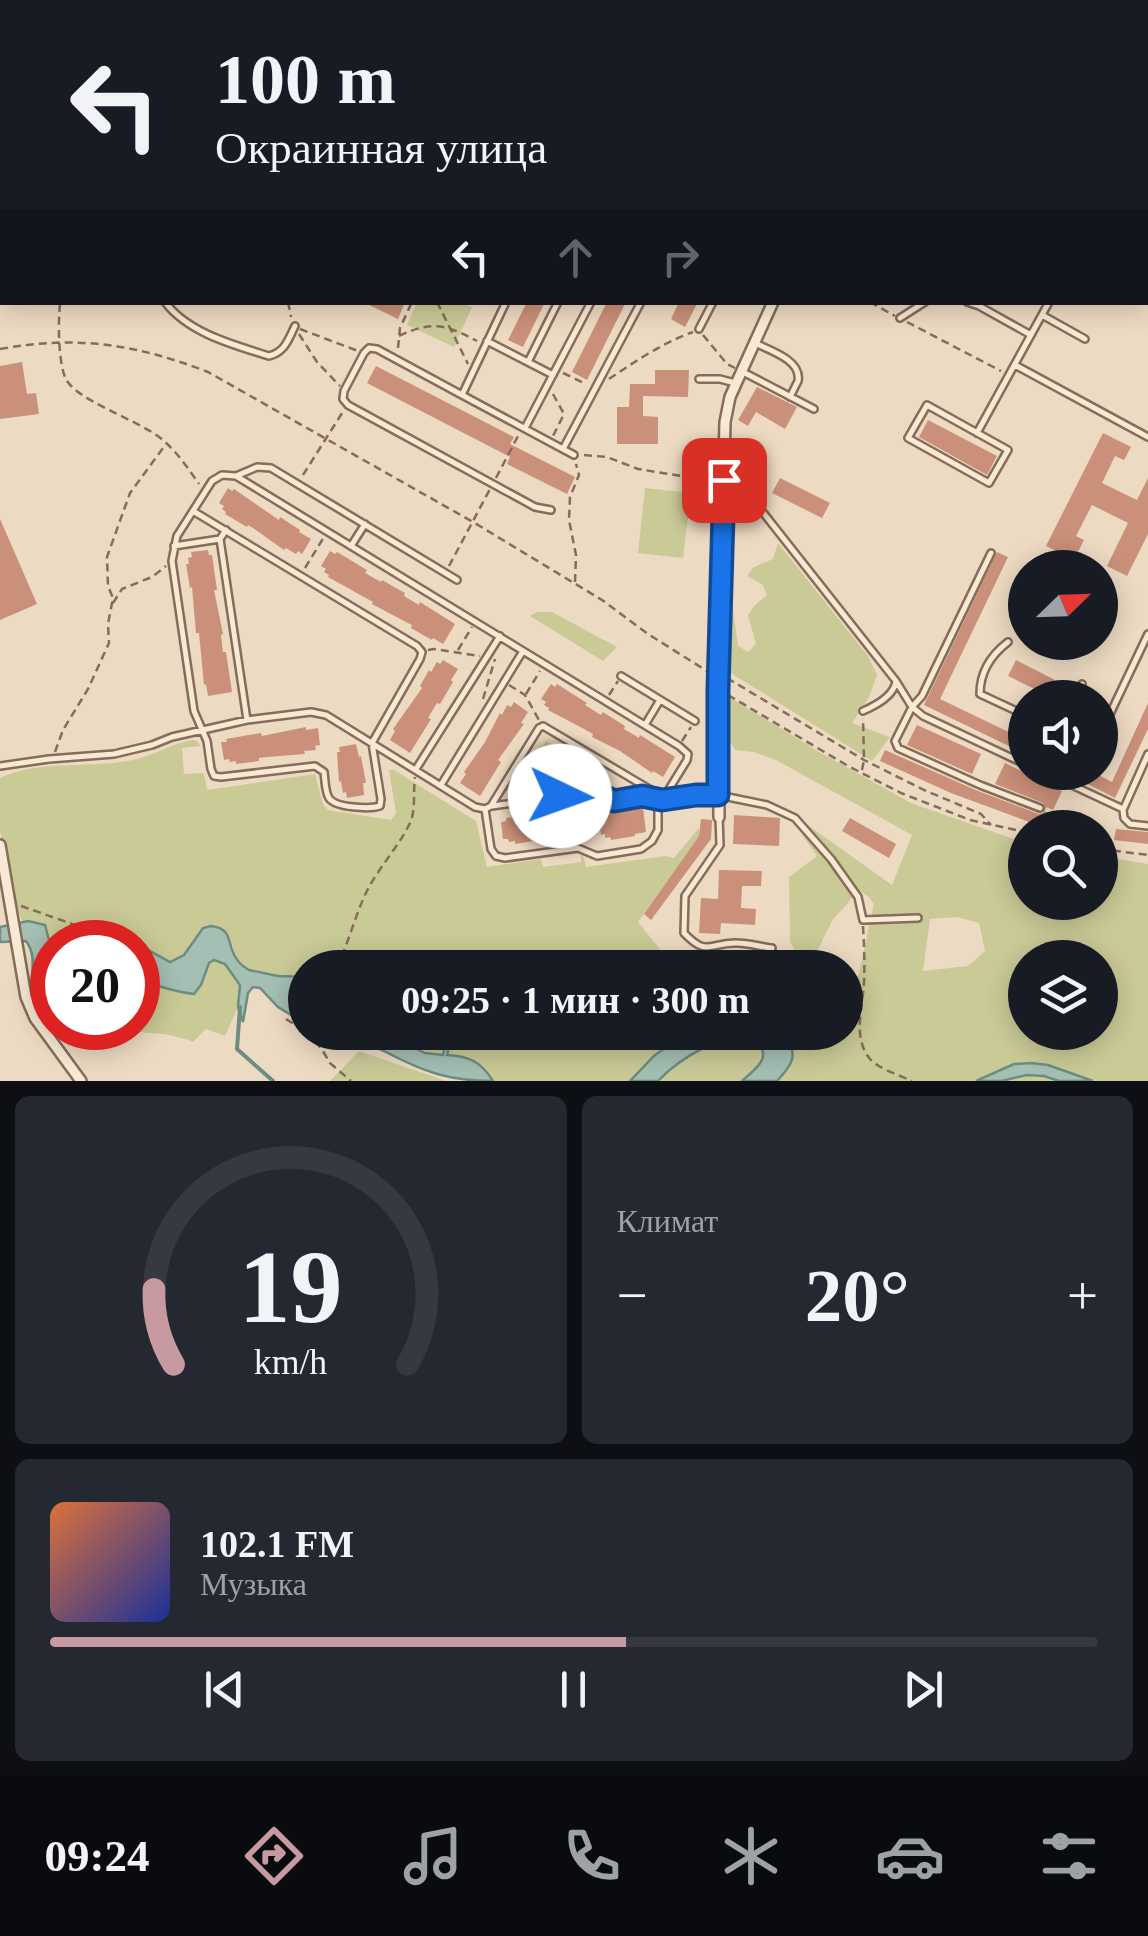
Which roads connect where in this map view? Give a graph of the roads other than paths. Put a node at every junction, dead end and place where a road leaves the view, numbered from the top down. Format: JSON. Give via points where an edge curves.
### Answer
{"nodes":[{"id":1,"x":166,"y":305,"type":"edge"},
{"id":2,"x":505,"y":305,"type":"edge"},
{"id":3,"x":556,"y":305,"type":"edge"},
{"id":4,"x":589,"y":305,"type":"edge"},
{"id":5,"x":639,"y":305,"type":"edge"},
{"id":6,"x":712,"y":305,"type":"edge"},
{"id":7,"x":772,"y":305,"type":"edge"},
{"id":8,"x":920,"y":305,"type":"edge"},
{"id":9,"x":975,"y":305,"type":"edge"},
{"id":10,"x":1048,"y":305,"type":"edge"},
{"id":11,"x":1042,"y":315,"type":"junction"},
{"id":12,"x":900,"y":318,"type":"road end"},
{"id":13,"x":295,"y":326,"type":"road end"},
{"id":14,"x":699,"y":330,"type":"road end"},
{"id":15,"x":1031,"y":335,"type":"junction"},
{"id":16,"x":1085,"y":340,"type":"dead end"},
{"id":17,"x":755,"y":342,"type":"junction"},
{"id":18,"x":486,"y":344,"type":"junction"},
{"id":19,"x":528,"y":362,"type":"junction"},
{"id":20,"x":1014,"y":365,"type":"junction"},
{"id":21,"x":741,"y":371,"type":"junction"},
{"id":22,"x":554,"y":372,"type":"junction"},
{"id":23,"x":699,"y":379,"type":"dead end"},
{"id":24,"x":736,"y":383,"type":"junction"},
{"id":25,"x":462,"y":395,"type":"junction"},
{"id":26,"x":790,"y":397,"type":"junction"},
{"id":27,"x":814,"y":410,"type":"dead end"},
{"id":28,"x":526,"y":428,"type":"junction"},
{"id":29,"x":977,"y":433,"type":"junction"},
{"id":30,"x":1148,"y":437,"type":"edge"},
{"id":31,"x":564,"y":449,"type":"junction"},
{"id":32,"x":574,"y":456,"type":"road end"},
{"id":33,"x":236,"y":476,"type":"junction"},
{"id":34,"x":724,"y":476,"type":"junction"},
{"id":35,"x":194,"y":510,"type":"junction"},
{"id":36,"x":551,"y":510,"type":"dead end"},
{"id":37,"x":365,"y":524,"type":"junction"},
{"id":38,"x":226,"y":530,"type":"junction"},
{"id":39,"x":220,"y":539,"type":"junction"},
{"id":40,"x":174,"y":546,"type":"junction"},
{"id":41,"x":352,"y":546,"type":"junction"},
{"id":42,"x":991,"y":553,"type":"dead end"},
{"id":43,"x":457,"y":580,"type":"dead end"},
{"id":44,"x":1148,"y":634,"type":"edge"},
{"id":45,"x":500,"y":636,"type":"junction"},
{"id":46,"x":1008,"y":642,"type":"dead end"},
{"id":47,"x":523,"y":651,"type":"junction"},
{"id":48,"x":620,"y":676,"type":"road end"},
{"id":49,"x":896,"y":680,"type":"junction"},
{"id":50,"x":1118,"y":697,"type":"edge"},
{"id":51,"x":660,"y":700,"type":"junction"},
{"id":52,"x":912,"y":707,"type":"junction"},
{"id":53,"x":1008,"y":707,"type":"edge"},
{"id":54,"x":863,"y":711,"type":"road end"},
{"id":55,"x":247,"y":720,"type":"junction"},
{"id":56,"x":694,"y":721,"type":"road end"},
{"id":57,"x":645,"y":725,"type":"junction"},
{"id":58,"x":202,"y":730,"type":"junction"},
{"id":59,"x":372,"y":743,"type":"junction"},
{"id":60,"x":1148,"y":754,"type":"edge"},
{"id":61,"x":1008,"y":756,"type":"edge"},
{"id":62,"x":0,"y":766,"type":"edge"},
{"id":63,"x":416,"y":770,"type":"junction"},
{"id":64,"x":441,"y":786,"type":"junction"},
{"id":65,"x":1082,"y":790,"type":"edge"},
{"id":66,"x":718,"y":795,"type":"junction"},
{"id":67,"x":662,"y":800,"type":"junction"},
{"id":68,"x":488,"y":807,"type":"junction"},
{"id":69,"x":1040,"y":808,"type":"dead end"},
{"id":70,"x":1124,"y":810,"type":"junction"},
{"id":71,"x":718,"y":817,"type":"joint"},
{"id":72,"x":1148,"y":826,"type":"edge"},
{"id":73,"x":0,"y":846,"type":"edge"},
{"id":74,"x":918,"y":918,"type":"dead end"},
{"id":75,"x":772,"y":948,"type":"dead end"},
{"id":76,"x":81,"y":1081,"type":"edge"}],
"edges":[{"from":1,"to":13,"type":"lane","via":[[211,336],[269,356],[285,348]]},
{"from":2,"to":18,"type":"lane"},
{"from":3,"to":19,"type":"lane"},
{"from":4,"to":22,"type":"lane"},
{"from":5,"to":31,"type":"lane"},
{"from":6,"to":14,"type":"lane"},
{"from":7,"to":17,"type":"street"},
{"from":8,"to":12,"type":"lane"},
{"from":9,"to":15,"type":"lane"},
{"from":10,"to":11,"type":"lane"},
{"from":11,"to":15,"type":"lane"},
{"from":11,"to":16,"type":"lane"},
{"from":15,"to":20,"type":"lane"},
{"from":17,"to":21,"type":"street"},
{"from":17,"to":26,"type":"lane","via":[[792,362],[798,382]]},
{"from":18,"to":19,"type":"lane"},
{"from":18,"to":25,"type":"lane"},
{"from":19,"to":22,"type":"lane"},
{"from":20,"to":29,"type":"lane"},
{"from":20,"to":30,"type":"lane"},
{"from":21,"to":24,"type":"street"},
{"from":21,"to":26,"type":"lane"},
{"from":22,"to":28,"type":"lane"},
{"from":23,"to":24,"type":"lane"},
{"from":24,"to":34,"type":"street","via":[[725,422]]},
{"from":25,"to":28,"type":"lane"},
{"from":25,"to":36,"type":"lane","via":[[370,348],[343,399],[534,507]]},
{"from":26,"to":27,"type":"lane"},
{"from":28,"to":31,"type":"lane"},
{"from":29,"to":29,"type":"lane","via":[[1008,450],[989,483],[908,438],[926,405]]},
{"from":31,"to":32,"type":"lane"},
{"from":33,"to":35,"type":"lane","via":[[212,480]]},
{"from":33,"to":37,"type":"lane","via":[[270,468]]},
{"from":33,"to":41,"type":"lane"},
{"from":34,"to":49,"type":"lane","via":[[754,501]]},
{"from":34,"to":66,"type":"street"},
{"from":35,"to":38,"type":"lane"},
{"from":35,"to":40,"type":"lane"},
{"from":37,"to":41,"type":"lane"},
{"from":37,"to":43,"type":"lane"},
{"from":38,"to":39,"type":"lane"},
{"from":38,"to":59,"type":"lane","via":[[422,652]]},
{"from":39,"to":40,"type":"lane"},
{"from":39,"to":55,"type":"lane"},
{"from":40,"to":58,"type":"lane"},
{"from":41,"to":45,"type":"lane"},
{"from":42,"to":52,"type":"lane"},
{"from":44,"to":50,"type":"lane"},
{"from":45,"to":47,"type":"lane"},
{"from":45,"to":63,"type":"lane"},
{"from":46,"to":53,"type":"lane","via":[[995,651],[980,694]]},
{"from":47,"to":57,"type":"lane"},
{"from":47,"to":64,"type":"lane"},
{"from":48,"to":51,"type":"lane"},
{"from":49,"to":52,"type":"lane"},
{"from":49,"to":54,"type":"lane","via":[[880,703]]},
{"from":51,"to":56,"type":"lane"},
{"from":51,"to":57,"type":"lane"},
{"from":52,"to":61,"type":"lane"},
{"from":52,"to":69,"type":"lane","via":[[898,748]]},
{"from":55,"to":58,"type":"lane"},
{"from":55,"to":59,"type":"lane","via":[[311,712]]},
{"from":57,"to":67,"type":"lane","via":[[688,754]]},
{"from":58,"to":59,"type":"lane","via":[[214,776],[315,766],[324,772],[334,804],[373,808],[381,798]]},
{"from":58,"to":62,"type":"lane","via":[[114,754]]},
{"from":59,"to":63,"type":"lane"},
{"from":60,"to":70,"type":"lane"},
{"from":63,"to":64,"type":"lane"},
{"from":64,"to":68,"type":"lane","via":[[475,807]]},
{"from":65,"to":70,"type":"lane"},
{"from":66,"to":67,"type":"lane"},
{"from":66,"to":71,"type":"street"},
{"from":66,"to":74,"type":"lane","via":[[795,818],[852,886],[862,920]]},
{"from":67,"to":68,"type":"lane","via":[[614,801],[594,792]]},
{"from":67,"to":68,"type":"lane","via":[[543,726]]},
{"from":67,"to":68,"type":"lane","via":[[652,841],[597,856],[578,848],[496,856]]},
{"from":70,"to":72,"type":"lane","via":[[1130,824]]},
{"from":71,"to":75,"type":"lane","via":[[720,845],[685,896],[684,932],[706,948]]},
{"from":73,"to":76,"type":"street","via":[[26,997]]}]}
